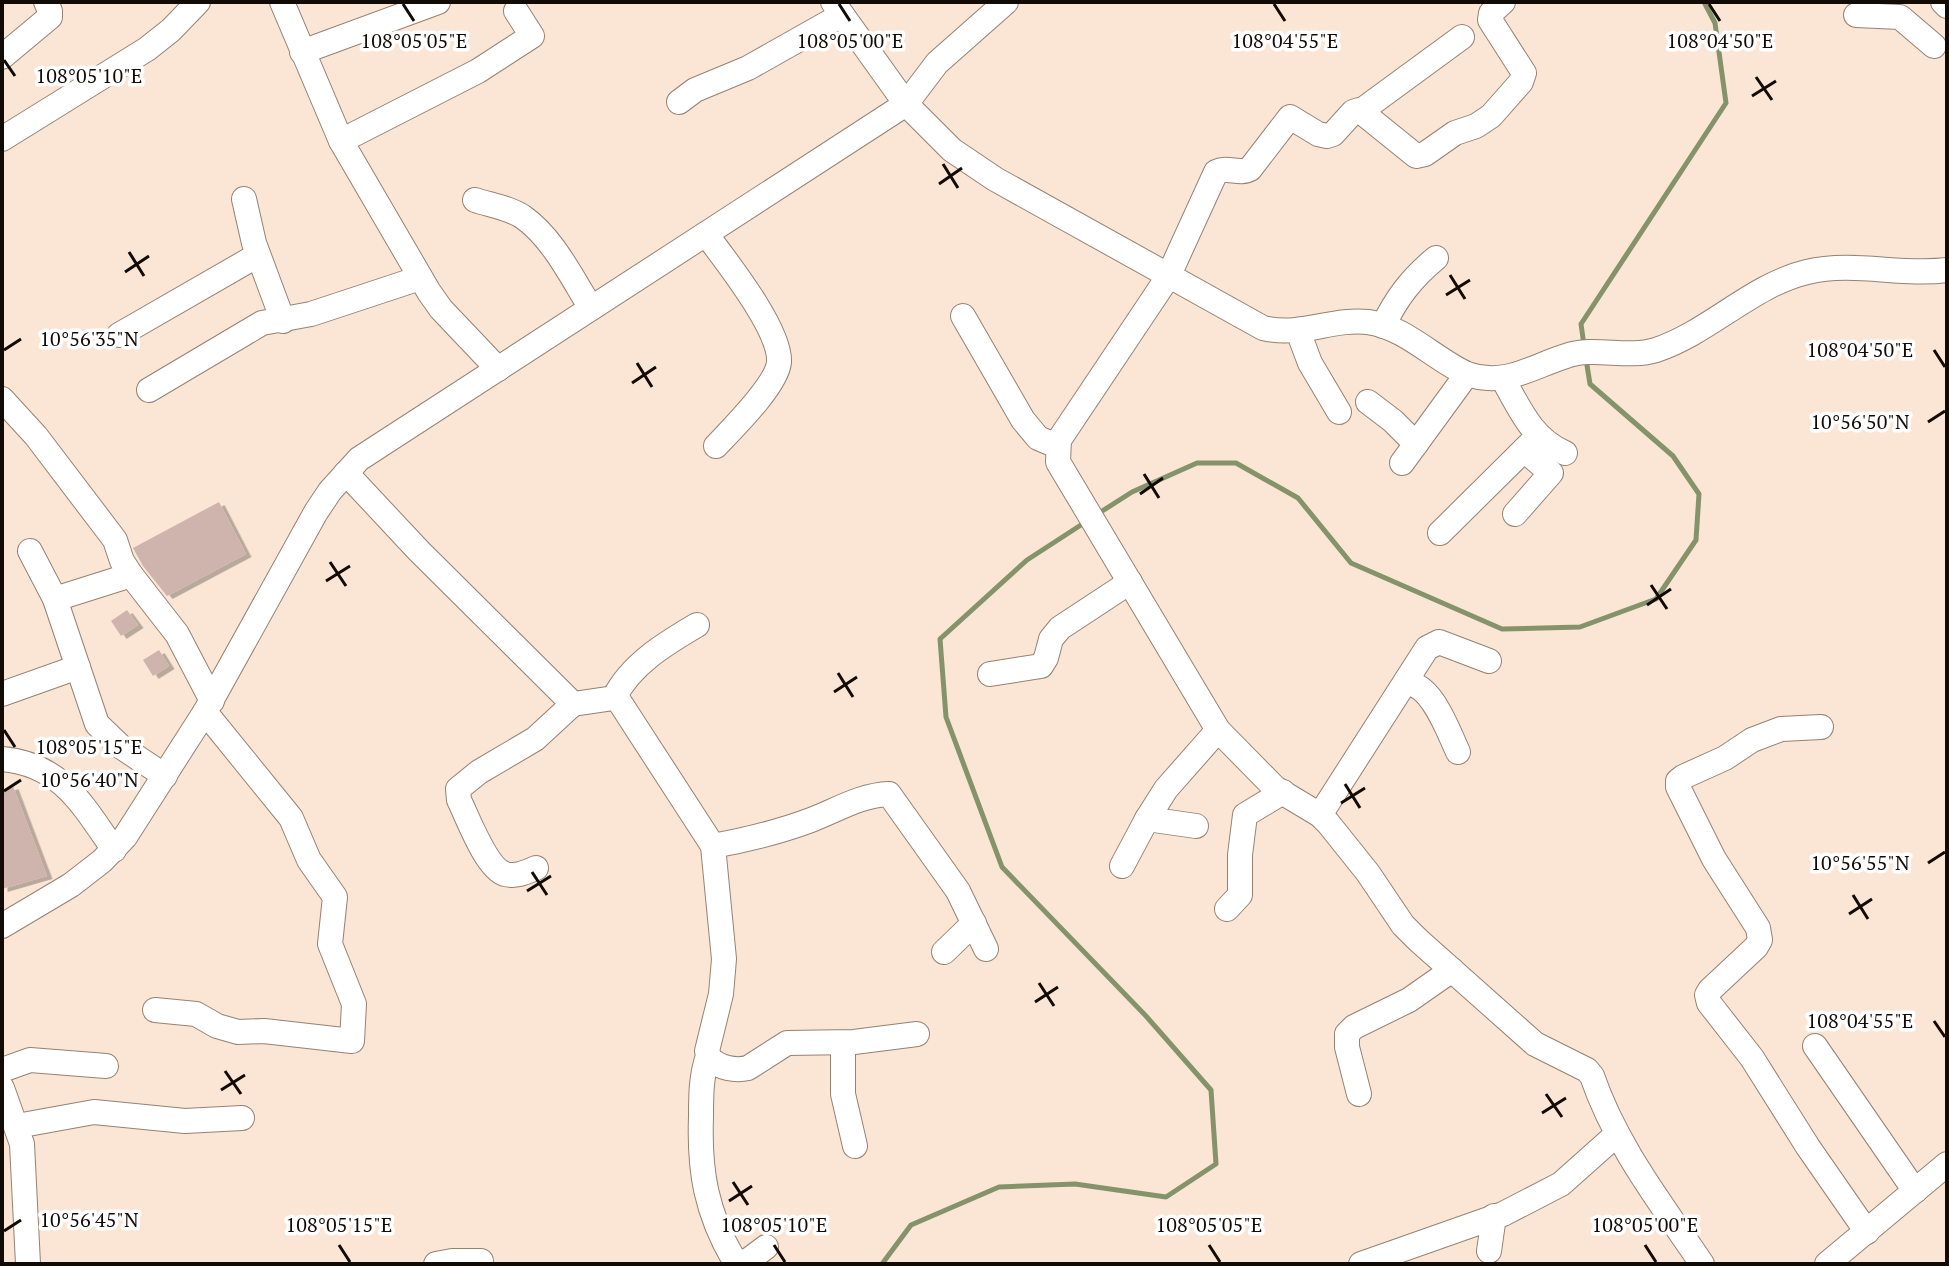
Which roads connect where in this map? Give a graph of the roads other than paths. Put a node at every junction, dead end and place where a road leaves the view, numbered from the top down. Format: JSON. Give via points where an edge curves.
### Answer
{"nodes":[{"id":1,"x":46,"y":2,"type":"edge"},
{"id":2,"x":198,"y":2,"type":"edge"},
{"id":3,"x":282,"y":2,"type":"edge"},
{"id":4,"x":438,"y":2,"type":"edge"},
{"id":5,"x":1006,"y":2,"type":"edge"},
{"id":6,"x":1503,"y":2,"type":"edge"},
{"id":7,"x":838,"y":9,"type":"edge"},
{"id":8,"x":393,"y":10,"type":"edge"},
{"id":9,"x":516,"y":11,"type":"dead end"},
{"id":10,"x":1856,"y":15,"type":"dead end"},
{"id":11,"x":1462,"y":37,"type":"dead end"},
{"id":12,"x":1933,"y":47,"type":"edge"},
{"id":13,"x":302,"y":52,"type":"junction"},
{"id":14,"x":2,"y":57,"type":"edge"},
{"id":15,"x":679,"y":102,"type":"dead end"},
{"id":16,"x":906,"y":104,"type":"junction"},
{"id":17,"x":1361,"y":111,"type":"junction"},
{"id":18,"x":2,"y":139,"type":"edge"},
{"id":19,"x":341,"y":141,"type":"junction"},
{"id":20,"x":244,"y":199,"type":"dead end"},
{"id":21,"x":475,"y":200,"type":"dead end"},
{"id":22,"x":706,"y":234,"type":"junction"},
{"id":23,"x":258,"y":255,"type":"junction"},
{"id":24,"x":1436,"y":258,"type":"dead end"},
{"id":25,"x":1947,"y":270,"type":"edge"},
{"id":26,"x":1168,"y":277,"type":"junction"},
{"id":27,"x":420,"y":278,"type":"junction"},
{"id":28,"x":591,"y":308,"type":"junction"},
{"id":29,"x":963,"y":316,"type":"dead end"},
{"id":30,"x":283,"y":321,"type":"junction"},
{"id":31,"x":1383,"y":326,"type":"junction"},
{"id":32,"x":1298,"y":331,"type":"junction"},
{"id":33,"x":119,"y":335,"type":"dead end"},
{"id":34,"x":498,"y":369,"type":"junction"},
{"id":35,"x":1467,"y":374,"type":"junction"},
{"id":36,"x":1503,"y":379,"type":"junction"},
{"id":37,"x":149,"y":390,"type":"dead end"},
{"id":38,"x":2,"y":399,"type":"edge"},
{"id":39,"x":1368,"y":402,"type":"dead end"},
{"id":40,"x":1339,"y":412,"type":"dead end"},
{"id":41,"x":1531,"y":443,"type":"junction"},
{"id":42,"x":716,"y":446,"type":"dead end"},
{"id":43,"x":1057,"y":446,"type":"junction"},
{"id":44,"x":1565,"y":453,"type":"dead end"},
{"id":45,"x":346,"y":473,"type":"junction"},
{"id":46,"x":1500,"y":473,"type":"junction"},
{"id":47,"x":1440,"y":533,"type":"dead end"},
{"id":48,"x":30,"y":551,"type":"dead end"},
{"id":49,"x":131,"y":575,"type":"junction"},
{"id":50,"x":1130,"y":582,"type":"junction"},
{"id":51,"x":55,"y":599,"type":"junction"},
{"id":52,"x":697,"y":625,"type":"dead end"},
{"id":53,"x":1489,"y":661,"type":"dead end"},
{"id":54,"x":78,"y":667,"type":"junction"},
{"id":55,"x":990,"y":674,"type":"dead end"},
{"id":56,"x":1405,"y":684,"type":"junction"},
{"id":57,"x":2,"y":694,"type":"edge"},
{"id":58,"x":614,"y":698,"type":"junction"},
{"id":59,"x":573,"y":704,"type":"junction"},
{"id":60,"x":208,"y":707,"type":"junction"},
{"id":61,"x":1821,"y":727,"type":"dead end"},
{"id":62,"x":1218,"y":730,"type":"junction"},
{"id":63,"x":1458,"y":752,"type":"dead end"},
{"id":64,"x":2,"y":759,"type":"edge"},
{"id":65,"x":165,"y":776,"type":"junction"},
{"id":66,"x":1283,"y":792,"type":"junction"},
{"id":67,"x":1320,"y":815,"type":"junction"},
{"id":68,"x":1147,"y":819,"type":"junction"},
{"id":69,"x":1196,"y":826,"type":"dead end"},
{"id":70,"x":713,"y":846,"type":"junction"},
{"id":71,"x":114,"y":850,"type":"junction"},
{"id":72,"x":1122,"y":866,"type":"dead end"},
{"id":73,"x":536,"y":868,"type":"dead end"},
{"id":74,"x":1227,"y":909,"type":"dead end"},
{"id":75,"x":974,"y":923,"type":"junction"},
{"id":76,"x":2,"y":926,"type":"edge"},
{"id":77,"x":986,"y":949,"type":"dead end"},
{"id":78,"x":944,"y":952,"type":"dead end"},
{"id":79,"x":1452,"y":970,"type":"junction"},
{"id":80,"x":155,"y":1010,"type":"dead end"},
{"id":81,"x":917,"y":1034,"type":"dead end"},
{"id":82,"x":843,"y":1043,"type":"junction"},
{"id":83,"x":1815,"y":1046,"type":"dead end"},
{"id":84,"x":708,"y":1056,"type":"junction"},
{"id":85,"x":106,"y":1066,"type":"dead end"},
{"id":86,"x":2,"y":1070,"type":"edge"},
{"id":87,"x":1359,"y":1094,"type":"dead end"},
{"id":88,"x":8,"y":1110,"type":"edge"},
{"id":89,"x":242,"y":1118,"type":"dead end"},
{"id":90,"x":1616,"y":1135,"type":"junction"},
{"id":91,"x":855,"y":1146,"type":"dead end"},
{"id":92,"x":1947,"y":1164,"type":"edge"},
{"id":93,"x":1915,"y":1191,"type":"junction"},
{"id":94,"x":1494,"y":1216,"type":"junction"},
{"id":95,"x":1867,"y":1232,"type":"junction"},
{"id":96,"x":766,"y":1247,"type":"dead end"},
{"id":97,"x":1489,"y":1251,"type":"dead end"},
{"id":98,"x":722,"y":1256,"type":"edge"},
{"id":99,"x":481,"y":1261,"type":"dead end"},
{"id":100,"x":28,"y":1264,"type":"edge"},
{"id":101,"x":436,"y":1264,"type":"edge"},
{"id":102,"x":1361,"y":1264,"type":"edge"},
{"id":103,"x":1702,"y":1264,"type":"edge"},
{"id":104,"x":1827,"y":1264,"type":"edge"}],
"edges":[{"from":1,"to":14,"type":"street","via":[[50,17]]},
{"from":2,"to":18,"type":"street","via":[[147,49]]},
{"from":3,"to":13,"type":"street"},
{"from":4,"to":8,"type":"street"},
{"from":5,"to":16,"type":"street","via":[[937,63]]},
{"from":6,"to":17,"type":"street","via":[[1490,20],[1524,73],[1491,116],[1416,156]]},
{"from":7,"to":15,"type":"street","via":[[748,68]]},
{"from":7,"to":16,"type":"street"},
{"from":8,"to":13,"type":"street"},
{"from":9,"to":19,"type":"street","via":[[532,36],[478,71]]},
{"from":10,"to":12,"type":"street","via":[[1900,17]]},
{"from":11,"to":17,"type":"street"},
{"from":13,"to":19,"type":"street"},
{"from":16,"to":22,"type":"street"},
{"from":16,"to":26,"type":"street","via":[[977,169]]},
{"from":17,"to":26,"type":"street","via":[[1327,136],[1290,117],[1250,169],[1216,172]]},
{"from":19,"to":27,"type":"street"},
{"from":20,"to":23,"type":"street"},
{"from":21,"to":28,"type":"street","via":[[521,215],[533,226]]},
{"from":22,"to":28,"type":"street"},
{"from":22,"to":42,"type":"street","via":[[769,326],[779,361],[761,396]]},
{"from":23,"to":30,"type":"street"},
{"from":23,"to":33,"type":"street"},
{"from":24,"to":31,"type":"street","via":[[1412,278]]},
{"from":25,"to":36,"type":"street","via":[[1805,272],[1657,350],[1575,353]]},
{"from":26,"to":32,"type":"street","via":[[1263,328]]},
{"from":26,"to":43,"type":"street"},
{"from":27,"to":30,"type":"street"},
{"from":27,"to":34,"type":"street","via":[[441,309]]},
{"from":28,"to":34,"type":"street"},
{"from":29,"to":43,"type":"street","via":[[1023,420],[1038,438]]},
{"from":30,"to":37,"type":"street","via":[[262,323]]},
{"from":31,"to":32,"type":"street","via":[[1363,322]]},
{"from":31,"to":35,"type":"street"},
{"from":32,"to":40,"type":"street"},
{"from":34,"to":45,"type":"street","via":[[359,459]]},
{"from":35,"to":36,"type":"street"},
{"from":35,"to":39,"type":"street","via":[[1409,454],[1393,421]]},
{"from":36,"to":41,"type":"street"},
{"from":38,"to":49,"type":"street","via":[[96,513]]},
{"from":41,"to":44,"type":"street"},
{"from":41,"to":46,"type":"street"},
{"from":41,"to":46,"type":"street","via":[[1551,473],[1523,506]]},
{"from":43,"to":50,"type":"street","via":[[1058,462]]},
{"from":45,"to":59,"type":"street"},
{"from":45,"to":60,"type":"street","via":[[316,512]]},
{"from":46,"to":47,"type":"street"},
{"from":48,"to":51,"type":"street"},
{"from":49,"to":51,"type":"street"},
{"from":49,"to":60,"type":"street","via":[[177,634]]},
{"from":50,"to":55,"type":"street","via":[[1060,628],[1041,666]]},
{"from":50,"to":62,"type":"street"},
{"from":51,"to":54,"type":"street"},
{"from":52,"to":58,"type":"street","via":[[631,672]]},
{"from":53,"to":56,"type":"street","via":[[1439,642],[1427,648]]},
{"from":54,"to":57,"type":"street"},
{"from":54,"to":65,"type":"street","via":[[97,724]]},
{"from":56,"to":63,"type":"street","via":[[1419,685],[1427,693]]},
{"from":56,"to":67,"type":"street"},
{"from":58,"to":59,"type":"street"},
{"from":58,"to":70,"type":"street"},
{"from":59,"to":73,"type":"street","via":[[535,739],[458,789],[493,867],[520,875]]},
{"from":60,"to":65,"type":"street"},
{"from":60,"to":80,"type":"street","via":[[291,818],[309,860],[335,897],[330,944],[354,1004],[352,1041],[238,1032],[196,1014]]},
{"from":61,"to":95,"type":"street","via":[[1781,729],[1752,740],[1683,777],[1678,787],[1760,940],[1710,990],[1709,1003],[1752,1058]]},
{"from":62,"to":66,"type":"street"},
{"from":62,"to":68,"type":"street"},
{"from":64,"to":71,"type":"street","via":[[52,774],[73,793]]},
{"from":65,"to":71,"type":"street"},
{"from":66,"to":67,"type":"street"},
{"from":66,"to":74,"type":"street","via":[[1245,815],[1240,895]]},
{"from":67,"to":79,"type":"street","via":[[1403,925]]},
{"from":68,"to":69,"type":"street"},
{"from":68,"to":72,"type":"street"},
{"from":70,"to":75,"type":"street","via":[[757,838],[871,795],[889,794],[958,891]]},
{"from":70,"to":84,"type":"street","via":[[724,959]]},
{"from":71,"to":76,"type":"street","via":[[71,885]]},
{"from":75,"to":77,"type":"street"},
{"from":75,"to":78,"type":"street"},
{"from":79,"to":87,"type":"street","via":[[1347,1034]]},
{"from":79,"to":90,"type":"street","via":[[1535,1044],[1587,1070]]},
{"from":81,"to":82,"type":"street"},
{"from":82,"to":84,"type":"street","via":[[787,1043],[742,1069],[713,1063]]},
{"from":82,"to":91,"type":"street","via":[[843,1094]]},
{"from":83,"to":93,"type":"street"},
{"from":84,"to":98,"type":"street","via":[[702,1073],[700,1153]]},
{"from":85,"to":86,"type":"street","via":[[30,1060]]},
{"from":88,"to":89,"type":"street","via":[[185,1121]]},
{"from":88,"to":100,"type":"street","via":[[24,1162]]},
{"from":90,"to":94,"type":"street","via":[[1561,1184]]},
{"from":90,"to":103,"type":"street"},
{"from":92,"to":93,"type":"street"},
{"from":93,"to":95,"type":"street"},
{"from":94,"to":97,"type":"street"},
{"from":94,"to":102,"type":"street"},
{"from":95,"to":104,"type":"street"},
{"from":96,"to":98,"type":"street","via":[[746,1262]]},
{"from":99,"to":101,"type":"street"}]}
